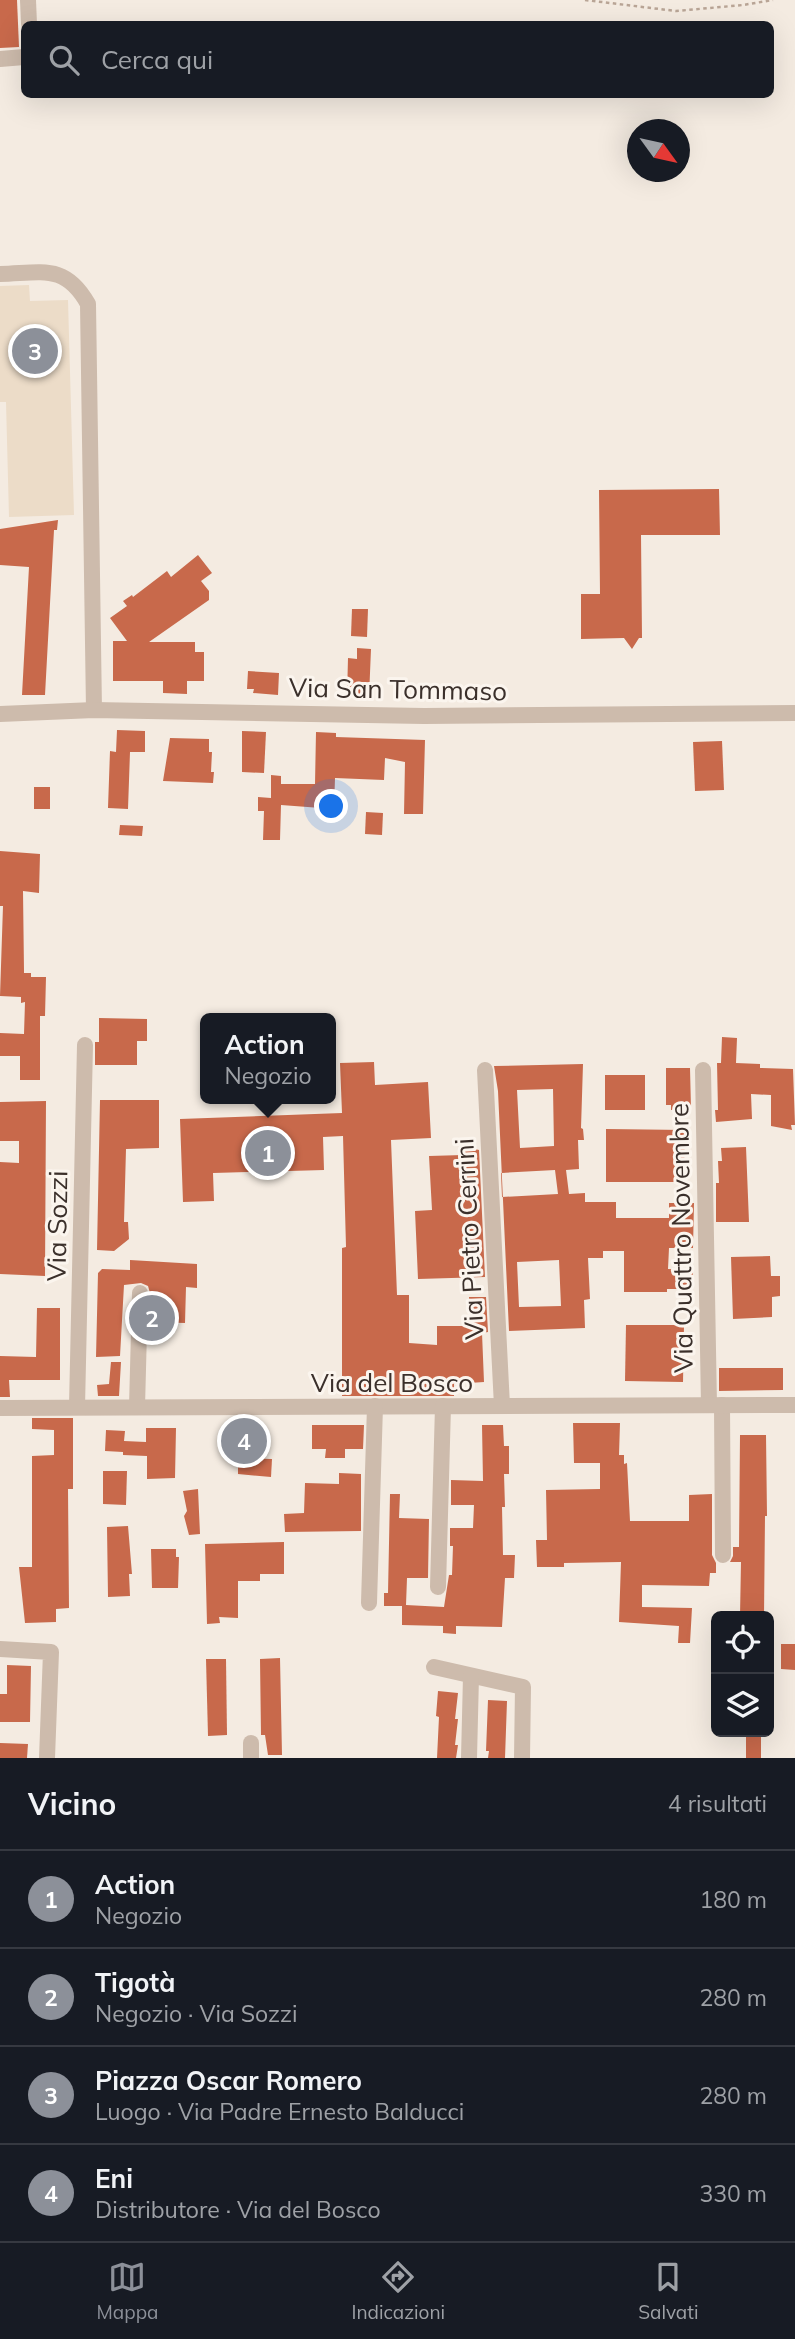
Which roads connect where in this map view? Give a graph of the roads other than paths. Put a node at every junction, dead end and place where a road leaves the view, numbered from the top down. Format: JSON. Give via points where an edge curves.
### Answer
{"nodes":[{"id":1,"x":28,"y":0,"type":"edge"},
{"id":2,"x":29,"y":21,"type":"edge"},
{"id":3,"x":21,"y":57,"type":"edge"},
{"id":4,"x":0,"y":59,"type":"edge"},
{"id":5,"x":0,"y":274,"type":"edge"},
{"id":6,"x":94,"y":710,"type":"junction"},
{"id":7,"x":0,"y":713,"type":"edge"},
{"id":8,"x":795,"y":713,"type":"edge"},
{"id":9,"x":85,"y":1045,"type":"dead end"},
{"id":10,"x":485,"y":1070,"type":"dead end"},
{"id":11,"x":703,"y":1070,"type":"dead end"},
{"id":12,"x":140,"y":1293,"type":"dead end"},
{"id":13,"x":791,"y":1402,"type":"edge"},
{"id":14,"x":715,"y":1405,"type":"junction"},
{"id":15,"x":374,"y":1406,"type":"junction"},
{"id":16,"x":443,"y":1406,"type":"junction"},
{"id":17,"x":502,"y":1406,"type":"junction"},
{"id":18,"x":77,"y":1407,"type":"junction"},
{"id":19,"x":137,"y":1407,"type":"junction"},
{"id":20,"x":0,"y":1408,"type":"edge"},
{"id":21,"x":723,"y":1555,"type":"dead end"},
{"id":22,"x":438,"y":1587,"type":"dead end"},
{"id":23,"x":369,"y":1603,"type":"dead end"},
{"id":24,"x":0,"y":1649,"type":"edge"},
{"id":25,"x":434,"y":1667,"type":"dead end"},
{"id":26,"x":471,"y":1676,"type":"junction"},
{"id":27,"x":47,"y":1758,"type":"edge"},
{"id":28,"x":469,"y":1758,"type":"edge"},
{"id":29,"x":522,"y":1758,"type":"edge"}],
"edges":[{"from":1,"to":2,"type":"street"},
{"from":3,"to":4,"type":"street"},
{"from":5,"to":6,"type":"street","via":[[60,273],[78,286],[88,304]]},
{"from":6,"to":7,"type":"street","name":"Via San Tommaso"},
{"from":6,"to":8,"type":"street","name":"Via San Tommaso","via":[[424,716]]},
{"from":9,"to":18,"type":"street","name":"Via Sozzi"},
{"from":10,"to":17,"type":"street","name":"Via Pietro Cerrini"},
{"from":11,"to":14,"type":"street","name":"Via Quattro Novembre"},
{"from":12,"to":19,"type":"street"},
{"from":13,"to":14,"type":"street","name":"Via del Bosco"},
{"from":14,"to":17,"type":"street","name":"Via del Bosco"},
{"from":14,"to":21,"type":"street","name":"Via Quattro Novembre"},
{"from":15,"to":16,"type":"street","name":"Via del Bosco"},
{"from":15,"to":19,"type":"street","name":"Via del Bosco"},
{"from":15,"to":23,"type":"street"},
{"from":16,"to":17,"type":"street","name":"Via del Bosco"},
{"from":16,"to":22,"type":"street"},
{"from":18,"to":19,"type":"street","name":"Via del Bosco"},
{"from":18,"to":20,"type":"street","name":"Via del Bosco"},
{"from":24,"to":27,"type":"street","via":[[51,1651]]},
{"from":25,"to":26,"type":"street"},
{"from":26,"to":28,"type":"street"},
{"from":26,"to":29,"type":"street","via":[[523,1687]]}]}
